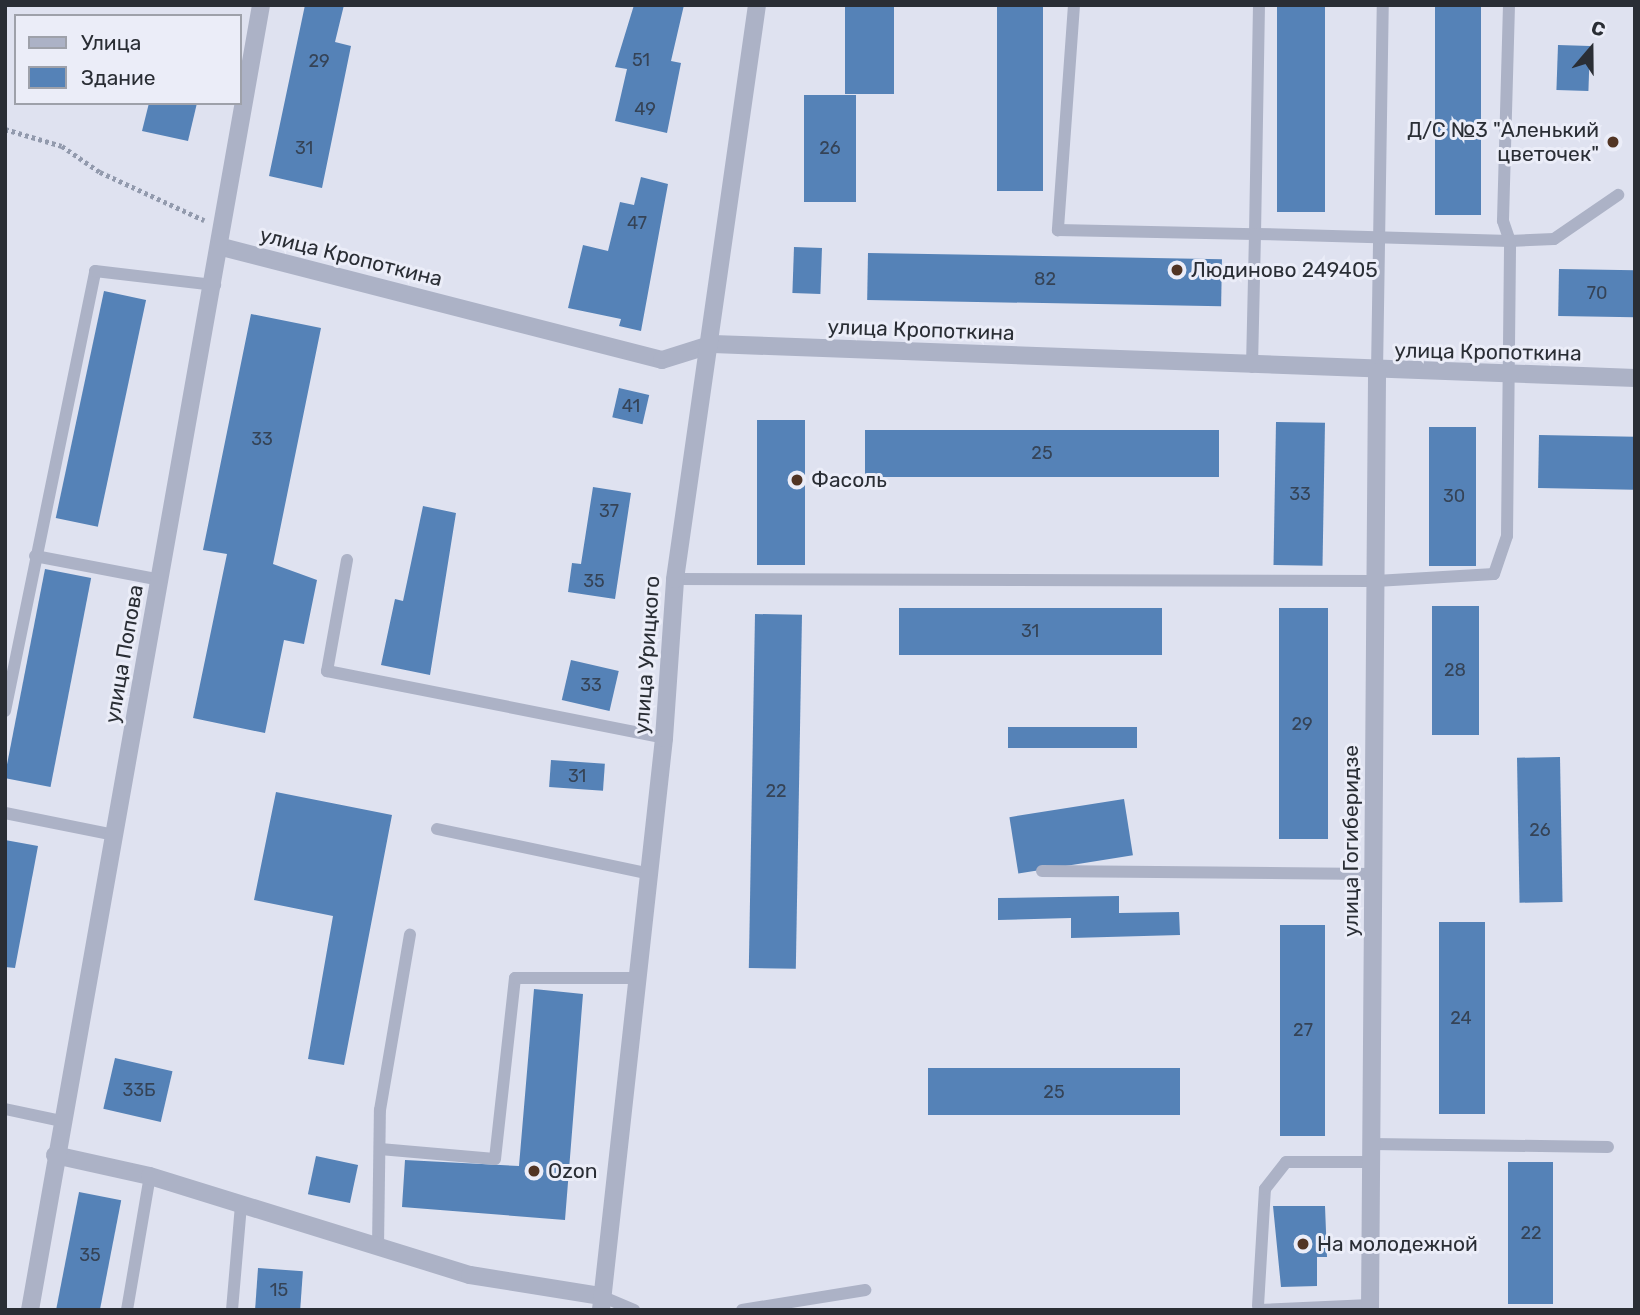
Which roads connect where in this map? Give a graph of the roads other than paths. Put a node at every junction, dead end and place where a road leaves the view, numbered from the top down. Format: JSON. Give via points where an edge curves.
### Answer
{"nodes":[{"id":1,"x":261,"y":5,"type":"edge"},
{"id":2,"x":758,"y":5,"type":"edge"},
{"id":3,"x":1074,"y":5,"type":"edge"},
{"id":4,"x":1259,"y":5,"type":"edge"},
{"id":5,"x":1383,"y":5,"type":"edge"},
{"id":6,"x":1509,"y":5,"type":"edge"},
{"id":7,"x":1618,"y":195,"type":"dead end"},
{"id":8,"x":1255,"y":234,"type":"junction"},
{"id":9,"x":224,"y":238,"type":"junction"},
{"id":10,"x":1378,"y":238,"type":"junction"},
{"id":11,"x":1510,"y":242,"type":"junction"},
{"id":12,"x":215,"y":285,"type":"junction"},
{"id":13,"x":713,"y":344,"type":"junction"},
{"id":14,"x":1252,"y":367,"type":"junction"},
{"id":15,"x":1377,"y":372,"type":"junction"},
{"id":16,"x":1508,"y":375,"type":"junction"},
{"id":17,"x":1635,"y":378,"type":"edge"},
{"id":18,"x":36,"y":556,"type":"junction"},
{"id":19,"x":347,"y":560,"type":"dead end"},
{"id":20,"x":675,"y":579,"type":"junction"},
{"id":21,"x":161,"y":580,"type":"junction"},
{"id":22,"x":1376,"y":581,"type":"junction"},
{"id":23,"x":5,"y":711,"type":"edge"},
{"id":24,"x":664,"y":738,"type":"junction"},
{"id":25,"x":5,"y":813,"type":"edge"},
{"id":26,"x":436,"y":829,"type":"dead end"},
{"id":27,"x":114,"y":835,"type":"junction"},
{"id":28,"x":1042,"y":872,"type":"dead end"},
{"id":29,"x":646,"y":873,"type":"junction"},
{"id":30,"x":1373,"y":874,"type":"junction"},
{"id":31,"x":410,"y":935,"type":"dead end"},
{"id":32,"x":635,"y":978,"type":"junction"},
{"id":33,"x":5,"y":1109,"type":"edge"},
{"id":34,"x":61,"y":1121,"type":"junction"},
{"id":35,"x":1608,"y":1147,"type":"dead end"},
{"id":36,"x":380,"y":1149,"type":"junction"},
{"id":37,"x":1371,"y":1153,"type":"junction"},
{"id":38,"x":55,"y":1155,"type":"junction"},
{"id":39,"x":150,"y":1176,"type":"junction"},
{"id":40,"x":241,"y":1206,"type":"junction"},
{"id":41,"x":378,"y":1247,"type":"junction"},
{"id":42,"x":865,"y":1290,"type":"dead end"},
{"id":43,"x":601,"y":1303,"type":"edge"},
{"id":44,"x":1370,"y":1307,"type":"edge"},
{"id":45,"x":1258,"y":1308,"type":"edge"},
{"id":46,"x":30,"y":1310,"type":"edge"},
{"id":47,"x":127,"y":1310,"type":"edge"},
{"id":48,"x":232,"y":1310,"type":"edge"},
{"id":49,"x":634,"y":1310,"type":"edge"},
{"id":50,"x":742,"y":1310,"type":"edge"}],
"edges":[{"from":1,"to":9,"type":"street","name":"улица Попова"},
{"from":2,"to":13,"type":"street","name":"улица Урицкого"},
{"from":3,"to":8,"type":"lane","via":[[1058,230]]},
{"from":4,"to":8,"type":"lane"},
{"from":5,"to":10,"type":"lane"},
{"from":6,"to":11,"type":"lane","via":[[1503,221]]},
{"from":7,"to":11,"type":"lane","via":[[1554,239]]},
{"from":8,"to":10,"type":"lane"},
{"from":8,"to":14,"type":"lane"},
{"from":9,"to":12,"type":"street","name":"улица Попова"},
{"from":9,"to":13,"type":"street","name":"улица Кропоткина","via":[[663,360]]},
{"from":10,"to":11,"type":"lane"},
{"from":10,"to":15,"type":"lane"},
{"from":11,"to":16,"type":"lane"},
{"from":12,"to":18,"type":"lane","via":[[95,271]]},
{"from":12,"to":21,"type":"street","name":"улица Попова"},
{"from":13,"to":14,"type":"street","name":"улица Кропоткина"},
{"from":13,"to":20,"type":"street","name":"улица Урицкого"},
{"from":14,"to":15,"type":"street","name":"улица Кропоткина"},
{"from":15,"to":16,"type":"street","name":"улица Кропоткина"},
{"from":15,"to":22,"type":"street","name":"улица Гогиберидзе"},
{"from":16,"to":17,"type":"street","name":"улица Кропоткина"},
{"from":16,"to":22,"type":"lane","via":[[1507,536],[1501,566],[1494,574],[1468,580]]},
{"from":18,"to":21,"type":"lane"},
{"from":18,"to":23,"type":"lane"},
{"from":19,"to":24,"type":"lane","via":[[327,671]]},
{"from":20,"to":22,"type":"lane"},
{"from":20,"to":24,"type":"street","name":"улица Урицкого"},
{"from":21,"to":27,"type":"street","name":"улица Попова"},
{"from":22,"to":30,"type":"street","name":"улица Гогиберидзе"},
{"from":24,"to":29,"type":"street","name":"улица Урицкого"},
{"from":25,"to":27,"type":"lane"},
{"from":26,"to":29,"type":"lane"},
{"from":27,"to":34,"type":"street","name":"улица Попова"},
{"from":28,"to":30,"type":"lane"},
{"from":29,"to":32,"type":"street","name":"улица Урицкого"},
{"from":30,"to":37,"type":"street","name":"улица Гогиберидзе"},
{"from":31,"to":36,"type":"lane"},
{"from":32,"to":36,"type":"lane","via":[[515,978],[495,1159]]},
{"from":32,"to":43,"type":"street","name":"улица Урицкого"},
{"from":33,"to":34,"type":"lane"},
{"from":34,"to":38,"type":"street","name":"улица Попова"},
{"from":35,"to":37,"type":"lane"},
{"from":36,"to":41,"type":"lane"},
{"from":37,"to":44,"type":"street","name":"улица Гогиберидзе"},
{"from":37,"to":45,"type":"lane","via":[[1286,1162],[1265,1189]]},
{"from":38,"to":39,"type":"street"},
{"from":38,"to":46,"type":"street","name":"улица Попова"},
{"from":39,"to":40,"type":"street"},
{"from":39,"to":47,"type":"lane"},
{"from":40,"to":41,"type":"street"},
{"from":40,"to":48,"type":"lane"},
{"from":41,"to":43,"type":"street","via":[[470,1275]]},
{"from":42,"to":50,"type":"lane"},
{"from":43,"to":49,"type":"lane"},
{"from":44,"to":45,"type":"lane"}]}
